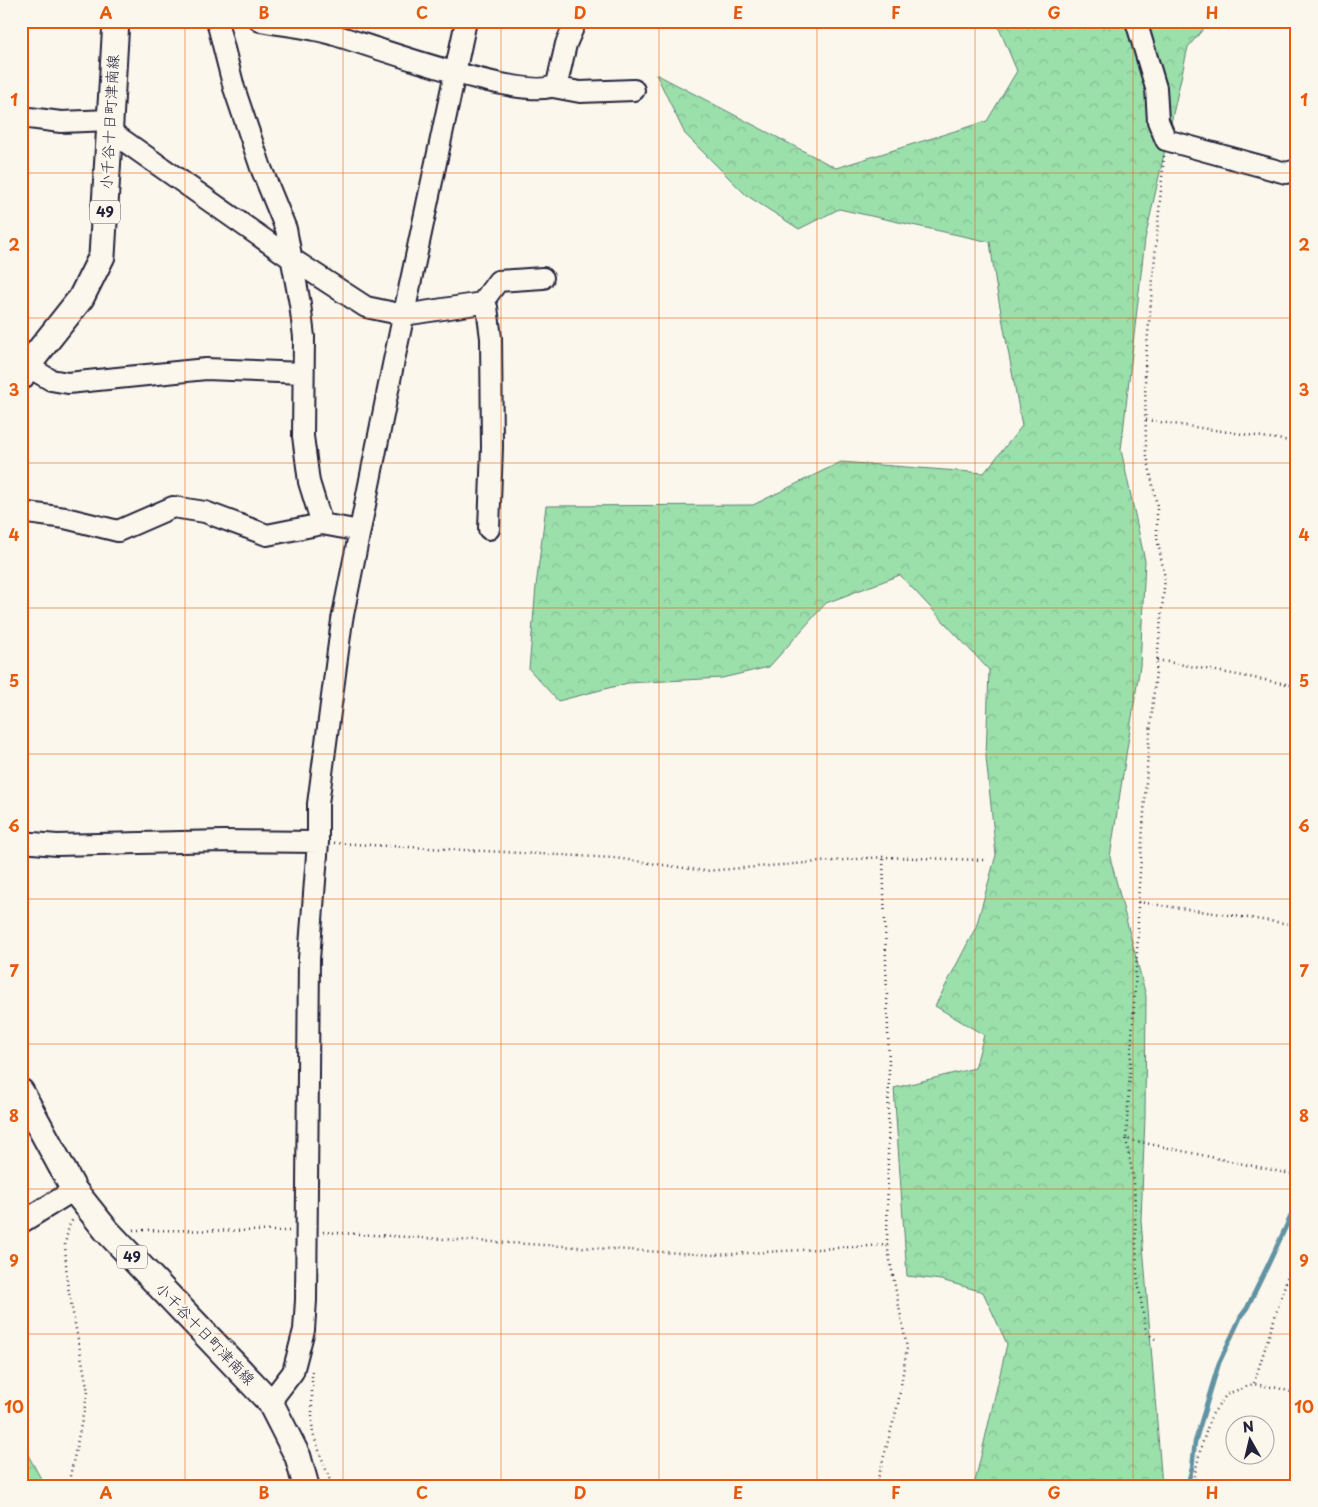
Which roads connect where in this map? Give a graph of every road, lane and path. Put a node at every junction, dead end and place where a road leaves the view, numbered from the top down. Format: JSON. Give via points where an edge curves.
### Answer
{"nodes":[{"id":1,"x":116,"y":21,"type":"edge"},
{"id":2,"x":217,"y":21,"type":"edge"},
{"id":3,"x":260,"y":21,"type":"edge"},
{"id":4,"x":466,"y":21,"type":"edge"},
{"id":5,"x":576,"y":21,"type":"edge"},
{"id":6,"x":1136,"y":21,"type":"edge"},
{"id":7,"x":456,"y":72,"type":"junction"},
{"id":8,"x":553,"y":87,"type":"junction"},
{"id":9,"x":634,"y":90,"type":"dead end"},
{"id":10,"x":21,"y":117,"type":"edge"},
{"id":11,"x":110,"y":126,"type":"junction"},
{"id":12,"x":1166,"y":140,"type":"junction"},
{"id":13,"x":1297,"y":170,"type":"edge"},
{"id":14,"x":292,"y":259,"type":"junction"},
{"id":15,"x":542,"y":278,"type":"dead end"},
{"id":16,"x":482,"y":302,"type":"junction"},
{"id":17,"x":404,"y":315,"type":"junction"},
{"id":18,"x":24,"y":372,"type":"edge"},
{"id":19,"x":302,"y":374,"type":"junction"},
{"id":20,"x":1146,"y":420,"type":"junction"},
{"id":21,"x":1297,"y":442,"type":"edge"},
{"id":22,"x":21,"y":512,"type":"edge"},
{"id":23,"x":322,"y":524,"type":"junction"},
{"id":24,"x":489,"y":529,"type":"dead end"},
{"id":25,"x":360,"y":531,"type":"junction"},
{"id":26,"x":1157,"y":660,"type":"junction"},
{"id":27,"x":1297,"y":686,"type":"edge"},
{"id":28,"x":21,"y":842,"type":"edge"},
{"id":29,"x":318,"y":842,"type":"junction"},
{"id":30,"x":883,"y":858,"type":"junction"},
{"id":31,"x":984,"y":860,"type":"dead end"},
{"id":32,"x":1138,"y":902,"type":"junction"},
{"id":33,"x":1297,"y":925,"type":"edge"},
{"id":34,"x":21,"y":1092,"type":"edge"},
{"id":35,"x":1126,"y":1139,"type":"junction"},
{"id":36,"x":1291,"y":1174,"type":"dead end"},
{"id":37,"x":78,"y":1195,"type":"junction"},
{"id":38,"x":21,"y":1220,"type":"edge"},
{"id":39,"x":106,"y":1230,"type":"junction"},
{"id":40,"x":307,"y":1231,"type":"junction"},
{"id":41,"x":887,"y":1245,"type":"junction"},
{"id":42,"x":1297,"y":1246,"type":"edge"},
{"id":43,"x":1155,"y":1339,"type":"dead end"},
{"id":44,"x":298,"y":1352,"type":"junction"},
{"id":45,"x":1253,"y":1384,"type":"junction"},
{"id":46,"x":1297,"y":1394,"type":"edge"},
{"id":47,"x":270,"y":1402,"type":"junction"},
{"id":48,"x":68,"y":1486,"type":"edge"},
{"id":49,"x":306,"y":1486,"type":"edge"},
{"id":50,"x":332,"y":1486,"type":"edge"},
{"id":51,"x":876,"y":1486,"type":"edge"},
{"id":52,"x":1192,"y":1486,"type":"edge"}],
"edges":[{"from":1,"to":11,"type":"main road","name":"小千谷十日町津南線","number":"49"},
{"from":2,"to":14,"type":"street","via":[[234,88],[286,229]]},
{"from":3,"to":7,"type":"street","via":[[327,33]]},
{"from":4,"to":7,"type":"street"},
{"from":5,"to":8,"type":"street","via":[[566,44],[557,84]]},
{"from":6,"to":12,"type":"street","via":[[1156,88],[1158,121]]},
{"from":7,"to":8,"type":"street","via":[[509,86]]},
{"from":7,"to":17,"type":"street"},
{"from":8,"to":9,"type":"street","via":[[580,92]]},
{"from":10,"to":11,"type":"street"},
{"from":11,"to":14,"type":"street"},
{"from":11,"to":18,"type":"main road","name":"小千谷十日町津南線","number":"49","via":[[102,256],[81,298]]},
{"from":12,"to":13,"type":"street","via":[[1286,173]]},
{"from":12,"to":20,"type":"path","via":[[1145,367]]},
{"from":14,"to":17,"type":"street","via":[[366,307]]},
{"from":14,"to":19,"type":"street","via":[[304,337]]},
{"from":15,"to":16,"type":"street","via":[[498,281]]},
{"from":16,"to":17,"type":"street"},
{"from":16,"to":24,"type":"street","via":[[487,308],[492,367]]},
{"from":17,"to":25,"type":"street"},
{"from":18,"to":19,"type":"street","via":[[68,383],[206,369]]},
{"from":19,"to":23,"type":"street","via":[[303,436],[309,482]]},
{"from":20,"to":21,"type":"path"},
{"from":20,"to":26,"type":"path","via":[[1146,450],[1157,506],[1157,538],[1164,578]]},
{"from":22,"to":23,"type":"street","via":[[65,518],[118,531],[173,507],[205,512],[267,535]]},
{"from":23,"to":25,"type":"street"},
{"from":25,"to":29,"type":"street","via":[[342,620],[318,804]]},
{"from":26,"to":27,"type":"path"},
{"from":26,"to":32,"type":"path"},
{"from":28,"to":29,"type":"street"},
{"from":29,"to":30,"type":"path","via":[[615,858],[705,872]]},
{"from":29,"to":40,"type":"street","via":[[309,959]]},
{"from":30,"to":31,"type":"path"},
{"from":30,"to":41,"type":"path","via":[[889,1065]]},
{"from":32,"to":33,"type":"path"},
{"from":32,"to":35,"type":"path"},
{"from":34,"to":37,"type":"main road","name":"小千谷十日町津南線","number":"49"},
{"from":35,"to":36,"type":"path"},
{"from":35,"to":43,"type":"path","via":[[1134,1182],[1137,1275],[1143,1322],[1146,1332]]},
{"from":37,"to":38,"type":"street"},
{"from":37,"to":39,"type":"main road","name":"小千谷十日町津南線","number":"49"},
{"from":37,"to":48,"type":"path","via":[[66,1244],[67,1282],[88,1392]]},
{"from":39,"to":40,"type":"path"},
{"from":39,"to":47,"type":"main road","name":"小千谷十日町津南線","number":"49"},
{"from":40,"to":41,"type":"path","via":[[714,1255]]},
{"from":40,"to":44,"type":"street","via":[[304,1330]]},
{"from":41,"to":51,"type":"path","via":[[907,1348],[898,1404]]},
{"from":42,"to":45,"type":"path"},
{"from":44,"to":47,"type":"street","via":[[293,1372]]},
{"from":44,"to":50,"type":"path","via":[[312,1367],[312,1423]]},
{"from":45,"to":46,"type":"path"},
{"from":45,"to":52,"type":"path","via":[[1227,1394],[1211,1416]]},
{"from":47,"to":49,"type":"main road","name":"小千谷十日町津南線","number":"49","via":[[298,1458]]}]}
